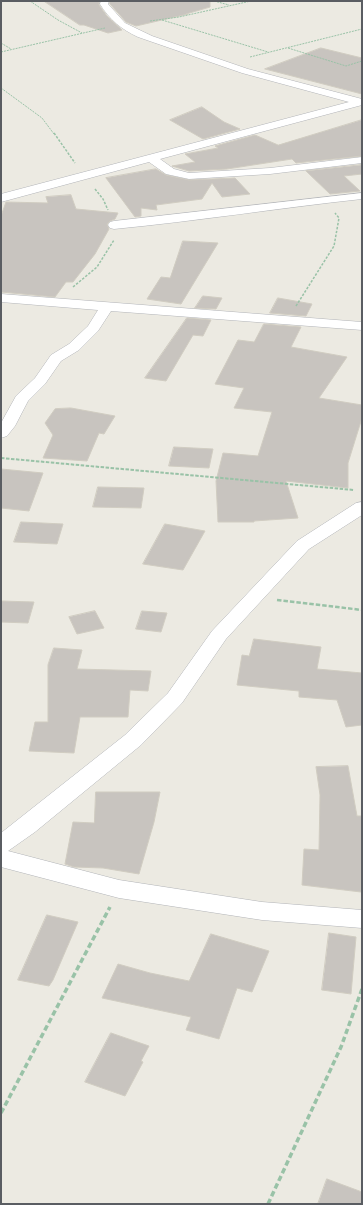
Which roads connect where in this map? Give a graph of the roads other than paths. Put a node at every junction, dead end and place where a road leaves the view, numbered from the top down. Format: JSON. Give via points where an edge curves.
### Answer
{"nodes":[{"id":1,"x":105,"y":1,"type":"edge"},
{"id":2,"x":362,"y":102,"type":"edge"},
{"id":3,"x":151,"y":158,"type":"junction"},
{"id":4,"x":362,"y":160,"type":"edge"},
{"id":5,"x":362,"y":196,"type":"edge"},
{"id":6,"x":1,"y":198,"type":"edge"},
{"id":7,"x":114,"y":225,"type":"road end"},
{"id":8,"x":1,"y":298,"type":"edge"},
{"id":9,"x":106,"y":307,"type":"junction"},
{"id":10,"x":362,"y":326,"type":"edge"},
{"id":11,"x":1,"y":433,"type":"edge"},
{"id":12,"x":358,"y":499,"type":"edge"},
{"id":13,"x":1,"y":844,"type":"edge"},
{"id":14,"x":1,"y":858,"type":"edge"},
{"id":15,"x":362,"y":919,"type":"edge"}],
"edges":[{"from":1,"to":2,"type":"street","via":[[104,4],[110,14],[122,25],[170,45],[276,81]]},
{"from":2,"to":3,"type":"street"},
{"from":3,"to":4,"type":"street","via":[[170,172],[189,176],[270,171]]},
{"from":3,"to":6,"type":"street"},
{"from":5,"to":7,"type":"street"},
{"from":8,"to":9,"type":"street"},
{"from":9,"to":10,"type":"street"},
{"from":9,"to":11,"type":"street","via":[[93,328],[74,347],[56,358],[40,381],[21,399]]},
{"from":12,"to":13,"type":"street","via":[[303,545],[218,635],[175,698],[133,740]]},
{"from":14,"to":15,"type":"street","via":[[119,889],[262,911]]}]}
